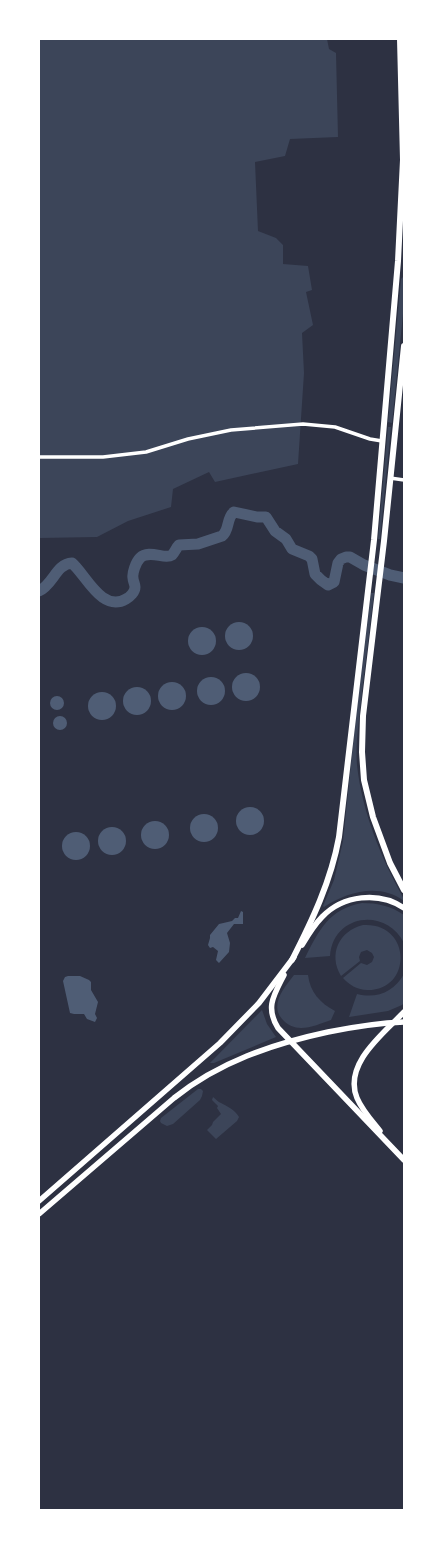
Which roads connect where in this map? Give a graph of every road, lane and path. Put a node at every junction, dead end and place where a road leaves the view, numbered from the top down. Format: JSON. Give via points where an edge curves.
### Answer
{"nodes":[{"id":1,"x":400,"y":39,"type":"edge"},
{"id":2,"x":401,"y":261,"type":"edge"},
{"id":3,"x":404,"y":346,"type":"edge"},
{"id":4,"x":382,"y":441,"type":"junction"},
{"id":5,"x":39,"y":457,"type":"edge"},
{"id":6,"x":390,"y":478,"type":"junction"},
{"id":7,"x":404,"y":480,"type":"edge"},
{"id":8,"x":404,"y":890,"type":"edge"},
{"id":9,"x":404,"y":908,"type":"edge"},
{"id":10,"x":292,"y":960,"type":"junction"},
{"id":11,"x":404,"y":1012,"type":"edge"},
{"id":12,"x":394,"y":1022,"type":"junction"},
{"id":13,"x":404,"y":1022,"type":"edge"},
{"id":14,"x":290,"y":1041,"type":"junction"},
{"id":15,"x":395,"y":1150,"type":"junction"},
{"id":16,"x":404,"y":1160,"type":"edge"},
{"id":17,"x":39,"y":1201,"type":"edge"},
{"id":18,"x":39,"y":1214,"type":"edge"}],
"edges":[{"from":1,"to":2,"type":"highway","via":[[403,160]]},
{"from":2,"to":4,"type":"highway"},
{"from":3,"to":6,"type":"highway"},
{"from":4,"to":5,"type":"street","via":[[335,427],[295,424],[231,430],[188,439],[146,452],[103,457]]},
{"from":4,"to":10,"type":"highway","via":[[374,540],[337,848],[325,889]]},
{"from":6,"to":7,"type":"street"},
{"from":6,"to":8,"type":"highway","via":[[363,716],[363,766],[368,798],[380,838]]},
{"from":9,"to":10,"type":"main road","via":[[372,897],[340,905],[327,913],[308,935]]},
{"from":10,"to":14,"type":"main road","via":[[271,1005],[274,1022]]},
{"from":10,"to":17,"type":"main road","via":[[257,1006],[220,1043]]},
{"from":11,"to":12,"type":"main road"},
{"from":12,"to":13,"type":"main road"},
{"from":12,"to":14,"type":"main road","via":[[344,1029]]},
{"from":12,"to":15,"type":"main road","via":[[365,1053],[354,1083],[357,1100]]},
{"from":14,"to":15,"type":"main road"},
{"from":14,"to":18,"type":"main road","via":[[215,1070],[194,1083]]},
{"from":15,"to":16,"type":"main road"}]}
